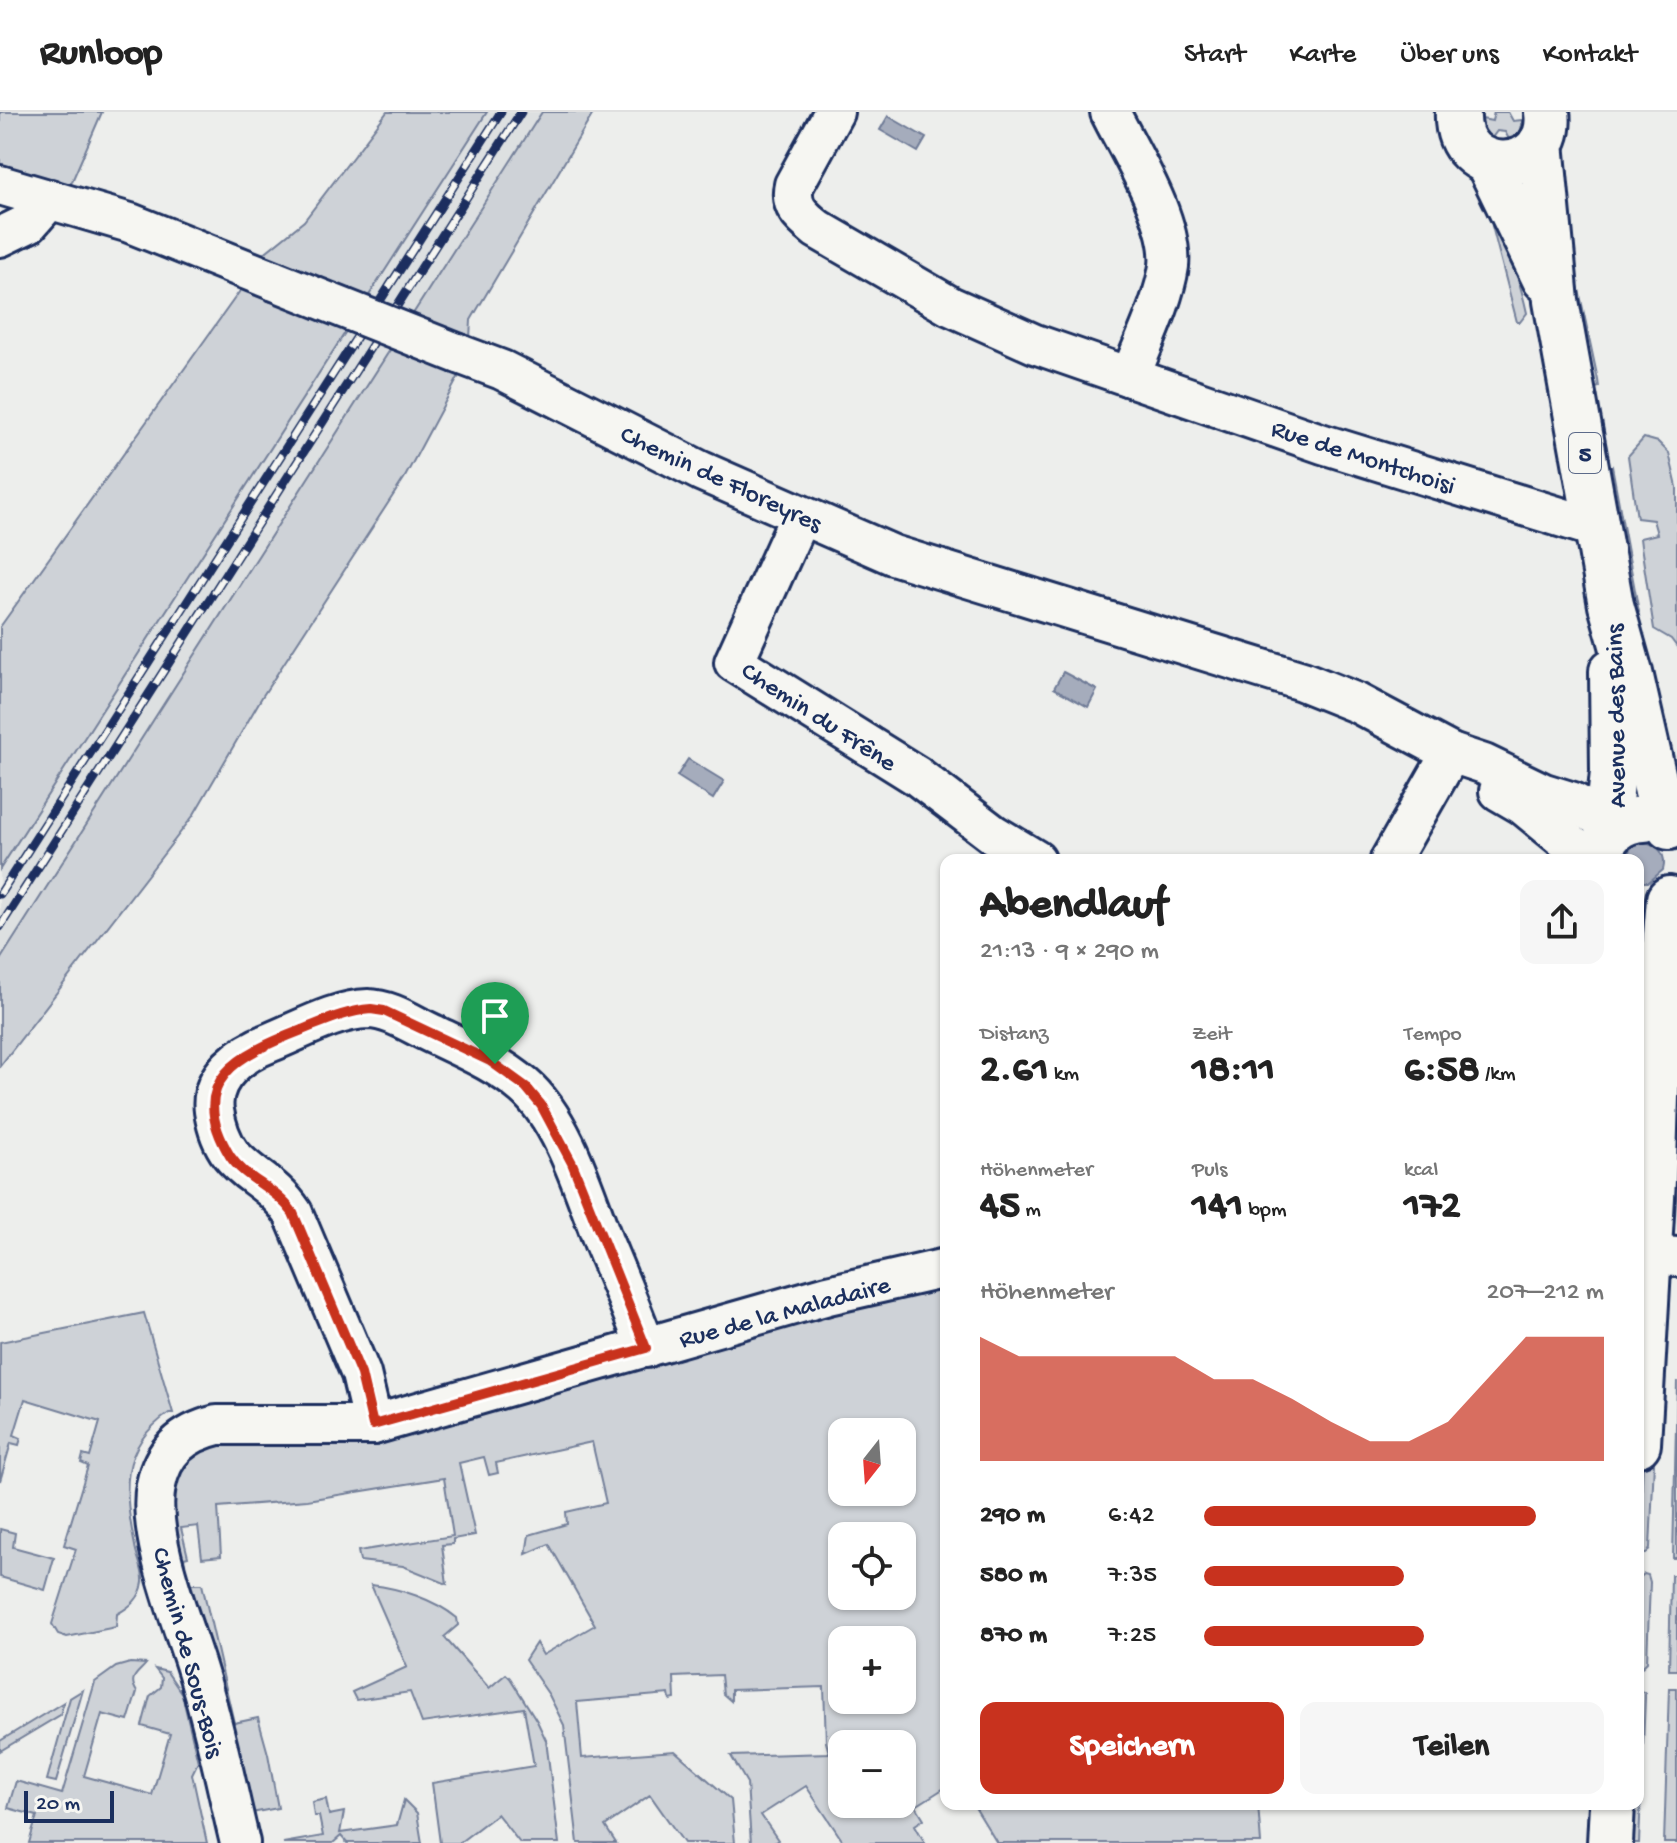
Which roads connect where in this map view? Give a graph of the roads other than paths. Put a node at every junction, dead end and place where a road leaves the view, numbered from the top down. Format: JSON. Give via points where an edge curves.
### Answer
{"nodes":[{"id":1,"x":834,"y":112,"type":"edge"},
{"id":2,"x":1110,"y":112,"type":"edge"},
{"id":3,"x":1458,"y":112,"type":"edge"},
{"id":4,"x":1544,"y":128,"type":"edge"},
{"id":5,"x":1488,"y":162,"type":"junction"},
{"id":6,"x":0,"y":185,"type":"edge"},
{"id":7,"x":50,"y":199,"type":"junction"},
{"id":8,"x":0,"y":237,"type":"edge"},
{"id":9,"x":1556,"y":301,"type":"junction"},
{"id":10,"x":1130,"y":377,"type":"junction"},
{"id":11,"x":800,"y":516,"type":"junction"},
{"id":12,"x":1599,"y":529,"type":"junction"},
{"id":13,"x":1611,"y":605,"type":"junction"},
{"id":14,"x":1451,"y":753,"type":"junction"},
{"id":15,"x":1673,"y":831,"type":"edge"},
{"id":16,"x":1608,"y":843,"type":"edge"},
{"id":17,"x":1026,"y":854,"type":"edge"},
{"id":18,"x":1393,"y":854,"type":"edge"},
{"id":19,"x":1583,"y":854,"type":"edge"},
{"id":20,"x":1661,"y":899,"type":"edge"},
{"id":21,"x":1654,"y":1252,"type":"edge"},
{"id":22,"x":940,"y":1269,"type":"edge"},
{"id":23,"x":646,"y":1348,"type":"junction"},
{"id":24,"x":1644,"y":1372,"type":"edge"},
{"id":25,"x":373,"y":1425,"type":"junction"},
{"id":26,"x":165,"y":1461,"type":"joint"},
{"id":27,"x":1612,"y":1810,"type":"edge"},
{"id":28,"x":240,"y":1843,"type":"edge"},
{"id":29,"x":1610,"y":1843,"type":"edge"}],
"edges":[{"from":1,"to":10,"type":"street","name":"Rue de Montchoisi","via":[[794,185],[791,198],[803,218],[950,306],[1035,344]]},
{"from":2,"to":10,"type":"street","via":[[1157,208],[1169,252],[1166,278]]},
{"from":3,"to":5,"type":"main road","via":[[1461,137]]},
{"from":4,"to":5,"type":"main road","via":[[1531,154],[1518,162]]},
{"from":4,"to":9,"type":"main road","number":"5"},
{"from":5,"to":9,"type":"main road","number":"5"},
{"from":6,"to":7,"type":"street","name":"Chemin de Floreyres"},
{"from":7,"to":8,"type":"street","via":[[29,223]]},
{"from":7,"to":11,"type":"street","name":"Chemin de Floreyres","bridge":true,"via":[[163,235],[502,370]]},
{"from":9,"to":12,"type":"main road","name":"Avenue des Bains","number":"5"},
{"from":10,"to":12,"type":"street","name":"Rue de Montchoisi","via":[[1323,444]]},
{"from":11,"to":14,"type":"street","name":"Chemin de Floreyres","via":[[893,555],[1302,681],[1357,703]]},
{"from":11,"to":17,"type":"street","name":"Chemin du Frêne","via":[[734,662],[917,776]]},
{"from":12,"to":13,"type":"main road","name":"Avenue des Bains","number":"5"},
{"from":13,"to":15,"type":"main road","name":"Avenue des Bains","number":"5","via":[[1660,805]]},
{"from":13,"to":16,"type":"main road","name":"Avenue des Bains","number":"5","via":[[1613,772]]},
{"from":14,"to":16,"type":"street","name":"Chemin de Floreyres","via":[[1573,802]]},
{"from":14,"to":18,"type":"street"},
{"from":14,"to":19,"type":"street","name":"Chemin de Floreyres","via":[[1473,776],[1523,805]]},
{"from":15,"to":16,"type":"main road","via":[[1648,819],[1627,822]]},
{"from":20,"to":21,"type":"main road"},
{"from":21,"to":24,"type":"main road"},
{"from":22,"to":23,"type":"street","name":"Rue de la Maladaire","via":[[835,1293]]},
{"from":23,"to":25,"type":"street","name":"Rue de la Maladaire"},
{"from":23,"to":25,"type":"street","via":[[572,1163],[526,1087],[490,1061],[384,1011],[352,1010],[235,1062],[220,1078],[214,1109],[232,1159],[293,1213],[361,1374]]},
{"from":25,"to":26,"type":"street","name":"Rue de la Maladaire","via":[[217,1425],[185,1436]]},
{"from":26,"to":28,"type":"street","name":"Chemin de Sous-Bois","via":[[155,1497],[158,1536]]},
{"from":27,"to":29,"type":"main road"}]}
